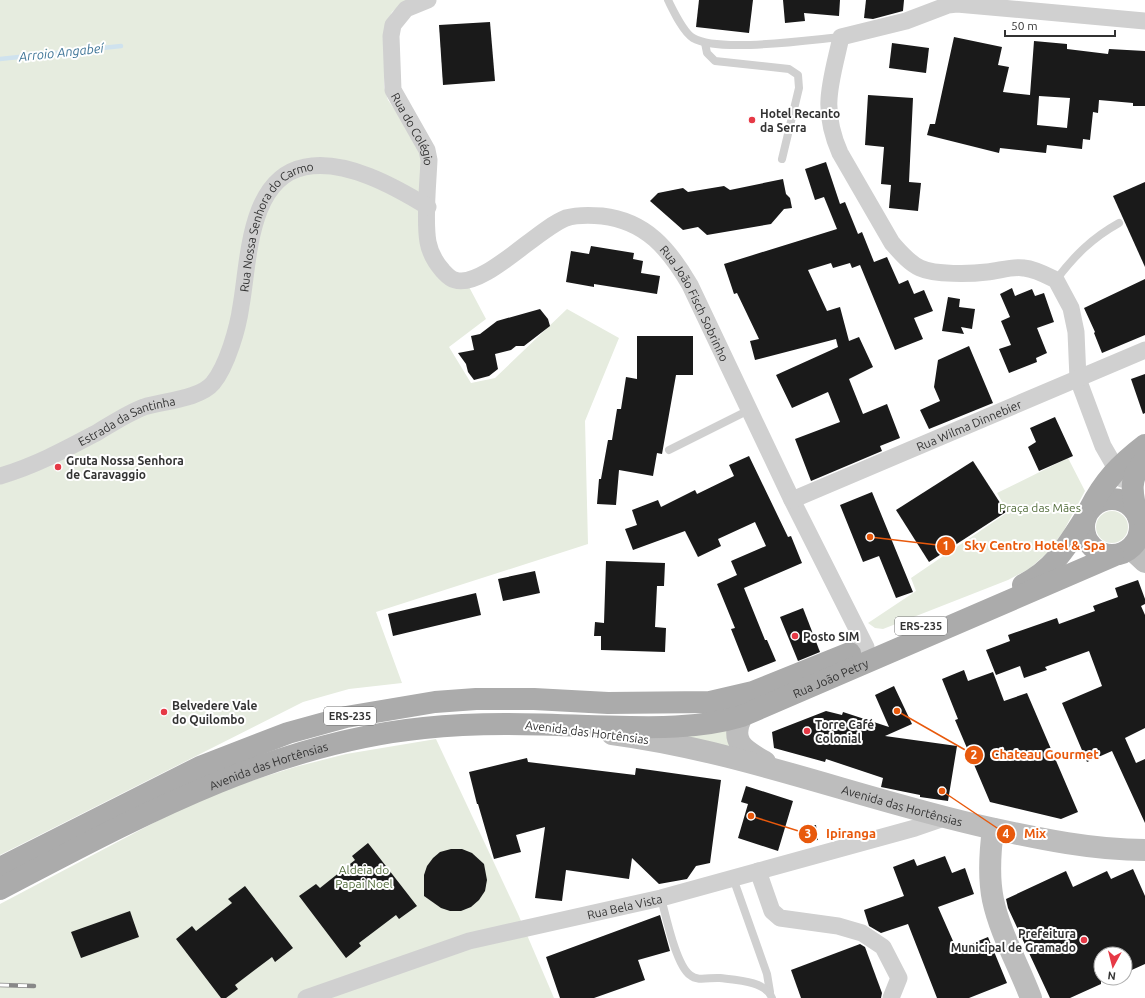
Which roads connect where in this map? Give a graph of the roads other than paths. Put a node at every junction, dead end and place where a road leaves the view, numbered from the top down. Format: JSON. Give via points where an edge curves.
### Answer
{"nodes":[{"id":1,"x":428,"y":0,"type":"edge"},
{"id":2,"x":668,"y":0,"type":"edge"},
{"id":3,"x":948,"y":2,"type":"edge"},
{"id":4,"x":1058,"y":6,"type":"edge"},
{"id":5,"x":1145,"y":21,"type":"edge"},
{"id":6,"x":841,"y":37,"type":"junction"},
{"id":7,"x":705,"y":43,"type":"junction"},
{"id":8,"x":782,"y":159,"type":"dead end"},
{"id":9,"x":428,"y":207,"type":"junction"},
{"id":10,"x":1119,"y":223,"type":"dead end"},
{"id":11,"x":1056,"y":280,"type":"junction"},
{"id":12,"x":1145,"y":350,"type":"edge"},
{"id":13,"x":1078,"y":379,"type":"junction"},
{"id":14,"x":212,"y":386,"type":"joint"},
{"id":15,"x":749,"y":410,"type":"junction"},
{"id":16,"x":1145,"y":445,"type":"edge"},
{"id":17,"x":669,"y":450,"type":"dead end"},
{"id":18,"x":1145,"y":461,"type":"edge"},
{"id":19,"x":1115,"y":470,"type":"junction"},
{"id":20,"x":0,"y":476,"type":"edge"},
{"id":21,"x":792,"y":500,"type":"junction"},
{"id":22,"x":1134,"y":505,"type":"junction"},
{"id":23,"x":1087,"y":514,"type":"junction"},
{"id":24,"x":1134,"y":552,"type":"edge"},
{"id":25,"x":866,"y":647,"type":"junction"},
{"id":26,"x":736,"y":707,"type":"junction"},
{"id":27,"x":532,"y":724,"type":"junction"},
{"id":28,"x":785,"y":773,"type":"junction"},
{"id":29,"x":944,"y":818,"type":"junction"},
{"id":30,"x":992,"y":829,"type":"junction"},
{"id":31,"x":1145,"y":850,"type":"edge"},
{"id":32,"x":0,"y":868,"type":"edge"},
{"id":33,"x":758,"y":871,"type":"junction"},
{"id":34,"x":733,"y":878,"type":"junction"},
{"id":35,"x":0,"y":889,"type":"edge"},
{"id":36,"x":661,"y":898,"type":"junction"},
{"id":37,"x":771,"y":995,"type":"edge"},
{"id":38,"x":306,"y":998,"type":"edge"},
{"id":39,"x":891,"y":998,"type":"edge"},
{"id":40,"x":1031,"y":998,"type":"edge"}],
"edges":[{"from":1,"to":9,"type":"street","name":"Rua do Colégio","via":[[406,9],[393,25],[391,36],[393,90],[427,150]]},
{"from":2,"to":7,"type":"lane","via":[[692,37]]},
{"from":3,"to":4,"type":"street"},
{"from":3,"to":6,"type":"street","via":[[906,21]]},
{"from":4,"to":5,"type":"street"},
{"from":6,"to":7,"type":"lane","via":[[737,46]]},
{"from":6,"to":11,"type":"street","via":[[828,106],[834,138],[840,153],[892,243],[902,255],[919,268],[929,271],[986,272],[1013,267],[1024,268]]},
{"from":7,"to":8,"type":"lane","via":[[707,53],[715,61],[789,69],[798,75],[798,88]]},
{"from":9,"to":14,"type":"street","name":"Rua Nossa Senhora do Carmo","via":[[359,172],[336,166],[317,164],[297,168],[283,177],[271,188],[256,218],[247,258],[241,307],[226,357]]},
{"from":9,"to":15,"type":"street","name":"Rua João Fisch Sobrinho","via":[[428,240],[434,259],[448,276],[455,280],[468,281],[483,274],[551,225],[567,218],[617,218],[639,227],[672,256],[690,285]]},
{"from":10,"to":11,"type":"lane","via":[[1074,256]]},
{"from":11,"to":13,"type":"street","via":[[1071,308],[1076,332]]},
{"from":12,"to":13,"type":"street","name":"Rua Wilma Dinnebier"},
{"from":13,"to":19,"type":"street","via":[[1103,446]]},
{"from":13,"to":21,"type":"street","name":"Rua Wilma Dinnebier"},
{"from":14,"to":20,"type":"street","name":"Estrada da Santinha","via":[[193,395],[134,411],[49,459],[24,470]]},
{"from":15,"to":17,"type":"lane"},
{"from":15,"to":21,"type":"street","name":"Rua João Fisch Sobrinho"},
{"from":16,"to":19,"type":"main road","name":"Rua João Petry"},
{"from":18,"to":22,"type":"main road","via":[[1133,477]]},
{"from":19,"to":22,"type":"street"},
{"from":19,"to":23,"type":"main road","name":"Rua João Petry","via":[[1100,489]]},
{"from":21,"to":25,"type":"street","name":"Rua João Fisch Sobrinho"},
{"from":22,"to":23,"type":"main road","via":[[1114,499],[1096,504]]},
{"from":22,"to":24,"type":"main road","via":[[1140,532]]},
{"from":23,"to":24,"type":"main road","via":[[1083,527],[1089,544],[1096,551]]},
{"from":23,"to":25,"type":"main road","name":"Rua João Petry","number":"ERS-235","via":[[1060,557],[1028,582],[1006,593]]},
{"from":24,"to":26,"type":"main road","name":"Rua João Petry","number":"ERS-235"},
{"from":25,"to":26,"type":"main road","name":"Rua João Petry","number":"ERS-235","via":[[753,692]]},
{"from":26,"to":27,"type":"main road","name":"Rua João Petry","via":[[719,723],[686,726]]},
{"from":26,"to":28,"type":"main road","via":[[736,732],[742,746]]},
{"from":26,"to":32,"type":"main road","name":"Avenida das Hortênsias","number":"ERS-235","via":[[476,699],[434,702],[346,717],[288,733],[200,767]]},
{"from":27,"to":28,"type":"main road","name":"Avenida das Hortênsias","via":[[642,738],[709,752]]},
{"from":27,"to":35,"type":"main road","name":"Avenida das Hortênsias","number":"ERS-235","via":[[474,724],[422,728],[367,737],[290,757],[188,794]]},
{"from":28,"to":29,"type":"main road","name":"Avenida das Hortênsias"},
{"from":29,"to":30,"type":"main road","name":"Avenida das Hortênsias"},
{"from":29,"to":33,"type":"street","name":"Rua Bela Vista"},
{"from":30,"to":31,"type":"main road","name":"Avenida das Hortênsias","via":[[1105,848]]},
{"from":30,"to":40,"type":"main road","via":[[990,864],[993,900],[1001,927]]},
{"from":33,"to":34,"type":"street","name":"Rua Bela Vista"},
{"from":33,"to":39,"type":"street","via":[[772,911],[780,918],[838,926],[862,933],[883,947],[899,978]]},
{"from":34,"to":36,"type":"street","name":"Rua Bela Vista"},
{"from":34,"to":37,"type":"lane","via":[[767,974]]},
{"from":36,"to":37,"type":"lane","via":[[681,966],[689,975],[696,979],[719,978],[739,981],[759,986]]},
{"from":36,"to":38,"type":"street","name":"Rua Bela Vista","via":[[469,941]]}]}
